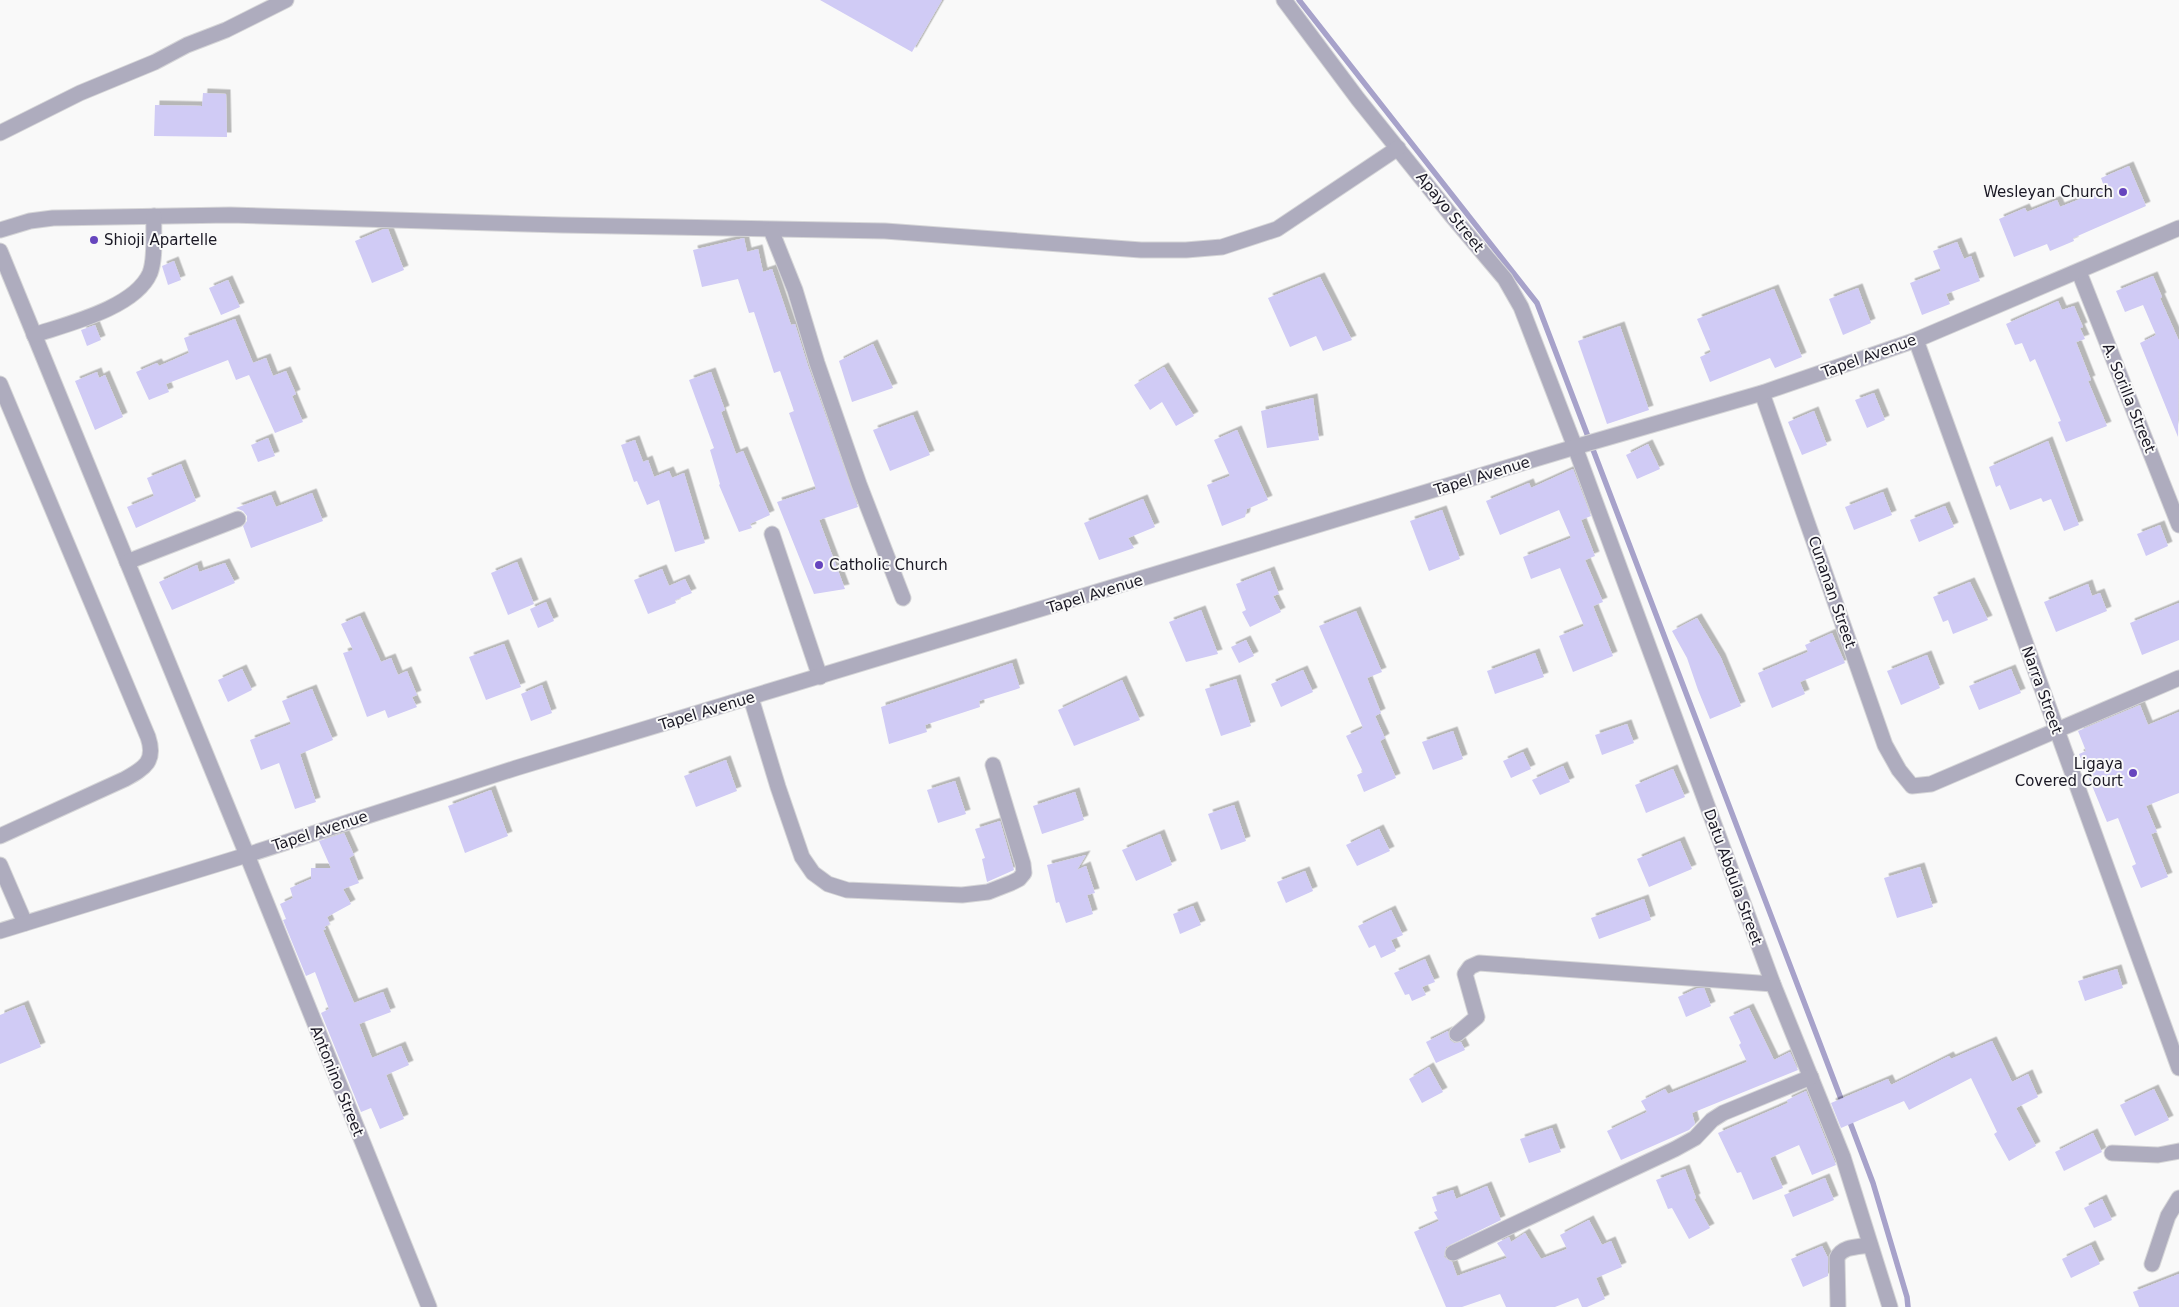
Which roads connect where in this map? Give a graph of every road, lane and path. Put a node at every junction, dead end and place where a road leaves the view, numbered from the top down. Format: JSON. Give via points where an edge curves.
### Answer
{"nodes":[{"id":1,"x":286,"y":0,"type":"edge"},
{"id":2,"x":1284,"y":0,"type":"edge"},
{"id":3,"x":0,"y":133,"type":"edge"},
{"id":4,"x":1398,"y":148,"type":"junction"},
{"id":5,"x":154,"y":216,"type":"junction"},
{"id":6,"x":2179,"y":228,"type":"edge"},
{"id":7,"x":0,"y":230,"type":"edge"},
{"id":8,"x":771,"y":230,"type":"junction"},
{"id":9,"x":0,"y":251,"type":"edge"},
{"id":10,"x":2079,"y":272,"type":"junction"},
{"id":11,"x":34,"y":335,"type":"junction"},
{"id":12,"x":1916,"y":340,"type":"junction"},
{"id":13,"x":0,"y":384,"type":"edge"},
{"id":14,"x":1762,"y":393,"type":"junction"},
{"id":15,"x":1575,"y":447,"type":"junction"},
{"id":16,"x":238,"y":519,"type":"dead end"},
{"id":17,"x":2179,"y":524,"type":"edge"},
{"id":18,"x":772,"y":534,"type":"dead end"},
{"id":19,"x":127,"y":562,"type":"junction"},
{"id":20,"x":903,"y":598,"type":"dead end"},
{"id":21,"x":820,"y":677,"type":"junction"},
{"id":22,"x":2179,"y":678,"type":"edge"},
{"id":23,"x":751,"y":698,"type":"junction"},
{"id":24,"x":2057,"y":729,"type":"junction"},
{"id":25,"x":993,"y":765,"type":"dead end"},
{"id":26,"x":0,"y":836,"type":"edge"},
{"id":27,"x":247,"y":855,"type":"junction"},
{"id":28,"x":0,"y":865,"type":"edge"},
{"id":29,"x":25,"y":923,"type":"junction"},
{"id":30,"x":0,"y":931,"type":"edge"},
{"id":31,"x":1773,"y":984,"type":"junction"},
{"id":32,"x":1458,"y":1034,"type":"dead end"},
{"id":33,"x":2179,"y":1068,"type":"edge"},
{"id":34,"x":1811,"y":1077,"type":"junction"},
{"id":35,"x":2179,"y":1151,"type":"edge"},
{"id":36,"x":2112,"y":1153,"type":"dead end"},
{"id":37,"x":2179,"y":1198,"type":"edge"},
{"id":38,"x":1870,"y":1245,"type":"junction"},
{"id":39,"x":1453,"y":1253,"type":"dead end"},
{"id":40,"x":2152,"y":1264,"type":"dead end"},
{"id":41,"x":428,"y":1307,"type":"edge"},
{"id":42,"x":1838,"y":1307,"type":"edge"},
{"id":43,"x":1890,"y":1307,"type":"edge"}],
"edges":[{"from":1,"to":3,"type":"street","via":[[226,30],[80,93]]},
{"from":2,"to":4,"type":"street","name":"Apayo Street"},
{"from":4,"to":8,"type":"street","via":[[1277,229],[1222,247],[1141,250],[885,231]]},
{"from":4,"to":15,"type":"street","name":"Apayo Street","via":[[1513,291]]},
{"from":5,"to":7,"type":"street","via":[[52,218]]},
{"from":5,"to":8,"type":"street","via":[[316,216]]},
{"from":5,"to":11,"type":"street","via":[[150,272],[134,294],[89,316]]},
{"from":6,"to":10,"type":"street","name":"Tapel Avenue"},
{"from":8,"to":20,"type":"street","via":[[795,290],[859,484]]},
{"from":9,"to":11,"type":"street","name":"Antonino Street"},
{"from":10,"to":12,"type":"street","name":"Tapel Avenue"},
{"from":10,"to":17,"type":"street","name":"A. Sorilla Street"},
{"from":11,"to":19,"type":"street","name":"Antonino Street"},
{"from":12,"to":14,"type":"street","name":"Tapel Avenue"},
{"from":12,"to":24,"type":"street","name":"Narra Street"},
{"from":13,"to":26,"type":"street","via":[[148,737],[151,755],[148,764],[125,779]]},
{"from":14,"to":15,"type":"street","name":"Tapel Avenue"},
{"from":14,"to":24,"type":"street","name":"Cunanan Street","via":[[1885,745],[1912,786],[1931,784]]},
{"from":15,"to":21,"type":"street","name":"Tapel Avenue"},
{"from":15,"to":31,"type":"street","name":"Datu Abdula Street"},
{"from":16,"to":19,"type":"street"},
{"from":18,"to":21,"type":"street"},
{"from":19,"to":27,"type":"street","name":"Antonino Street"},
{"from":21,"to":23,"type":"street","name":"Tapel Avenue"},
{"from":22,"to":24,"type":"street"},
{"from":23,"to":25,"type":"street","via":[[802,857],[813,873],[828,884],[847,890],[962,895],[988,892],[1019,879],[1024,872],[1023,864]]},
{"from":23,"to":27,"type":"street","name":"Tapel Avenue","via":[[516,768]]},
{"from":24,"to":33,"type":"street","name":"Narra Street"},
{"from":27,"to":29,"type":"street","name":"Tapel Avenue"},
{"from":27,"to":41,"type":"street","name":"Antonino Street"},
{"from":28,"to":29,"type":"street"},
{"from":29,"to":30,"type":"street","name":"Tapel Avenue"},
{"from":31,"to":32,"type":"street","via":[[1479,964],[1470,967],[1465,974],[1476,1017]]},
{"from":31,"to":34,"type":"street","name":"Datu Abdula Street"},
{"from":34,"to":38,"type":"street","name":"Datu Abdula Street","via":[[1843,1157]]},
{"from":34,"to":39,"type":"street","via":[[1723,1113],[1695,1138],[1674,1149]]},
{"from":35,"to":36,"type":"street","via":[[2158,1155]]},
{"from":37,"to":40,"type":"street","via":[[2168,1216]]},
{"from":38,"to":42,"type":"street","via":[[1839,1253]]},
{"from":38,"to":43,"type":"street","name":"Datu Abdula Street"}]}
